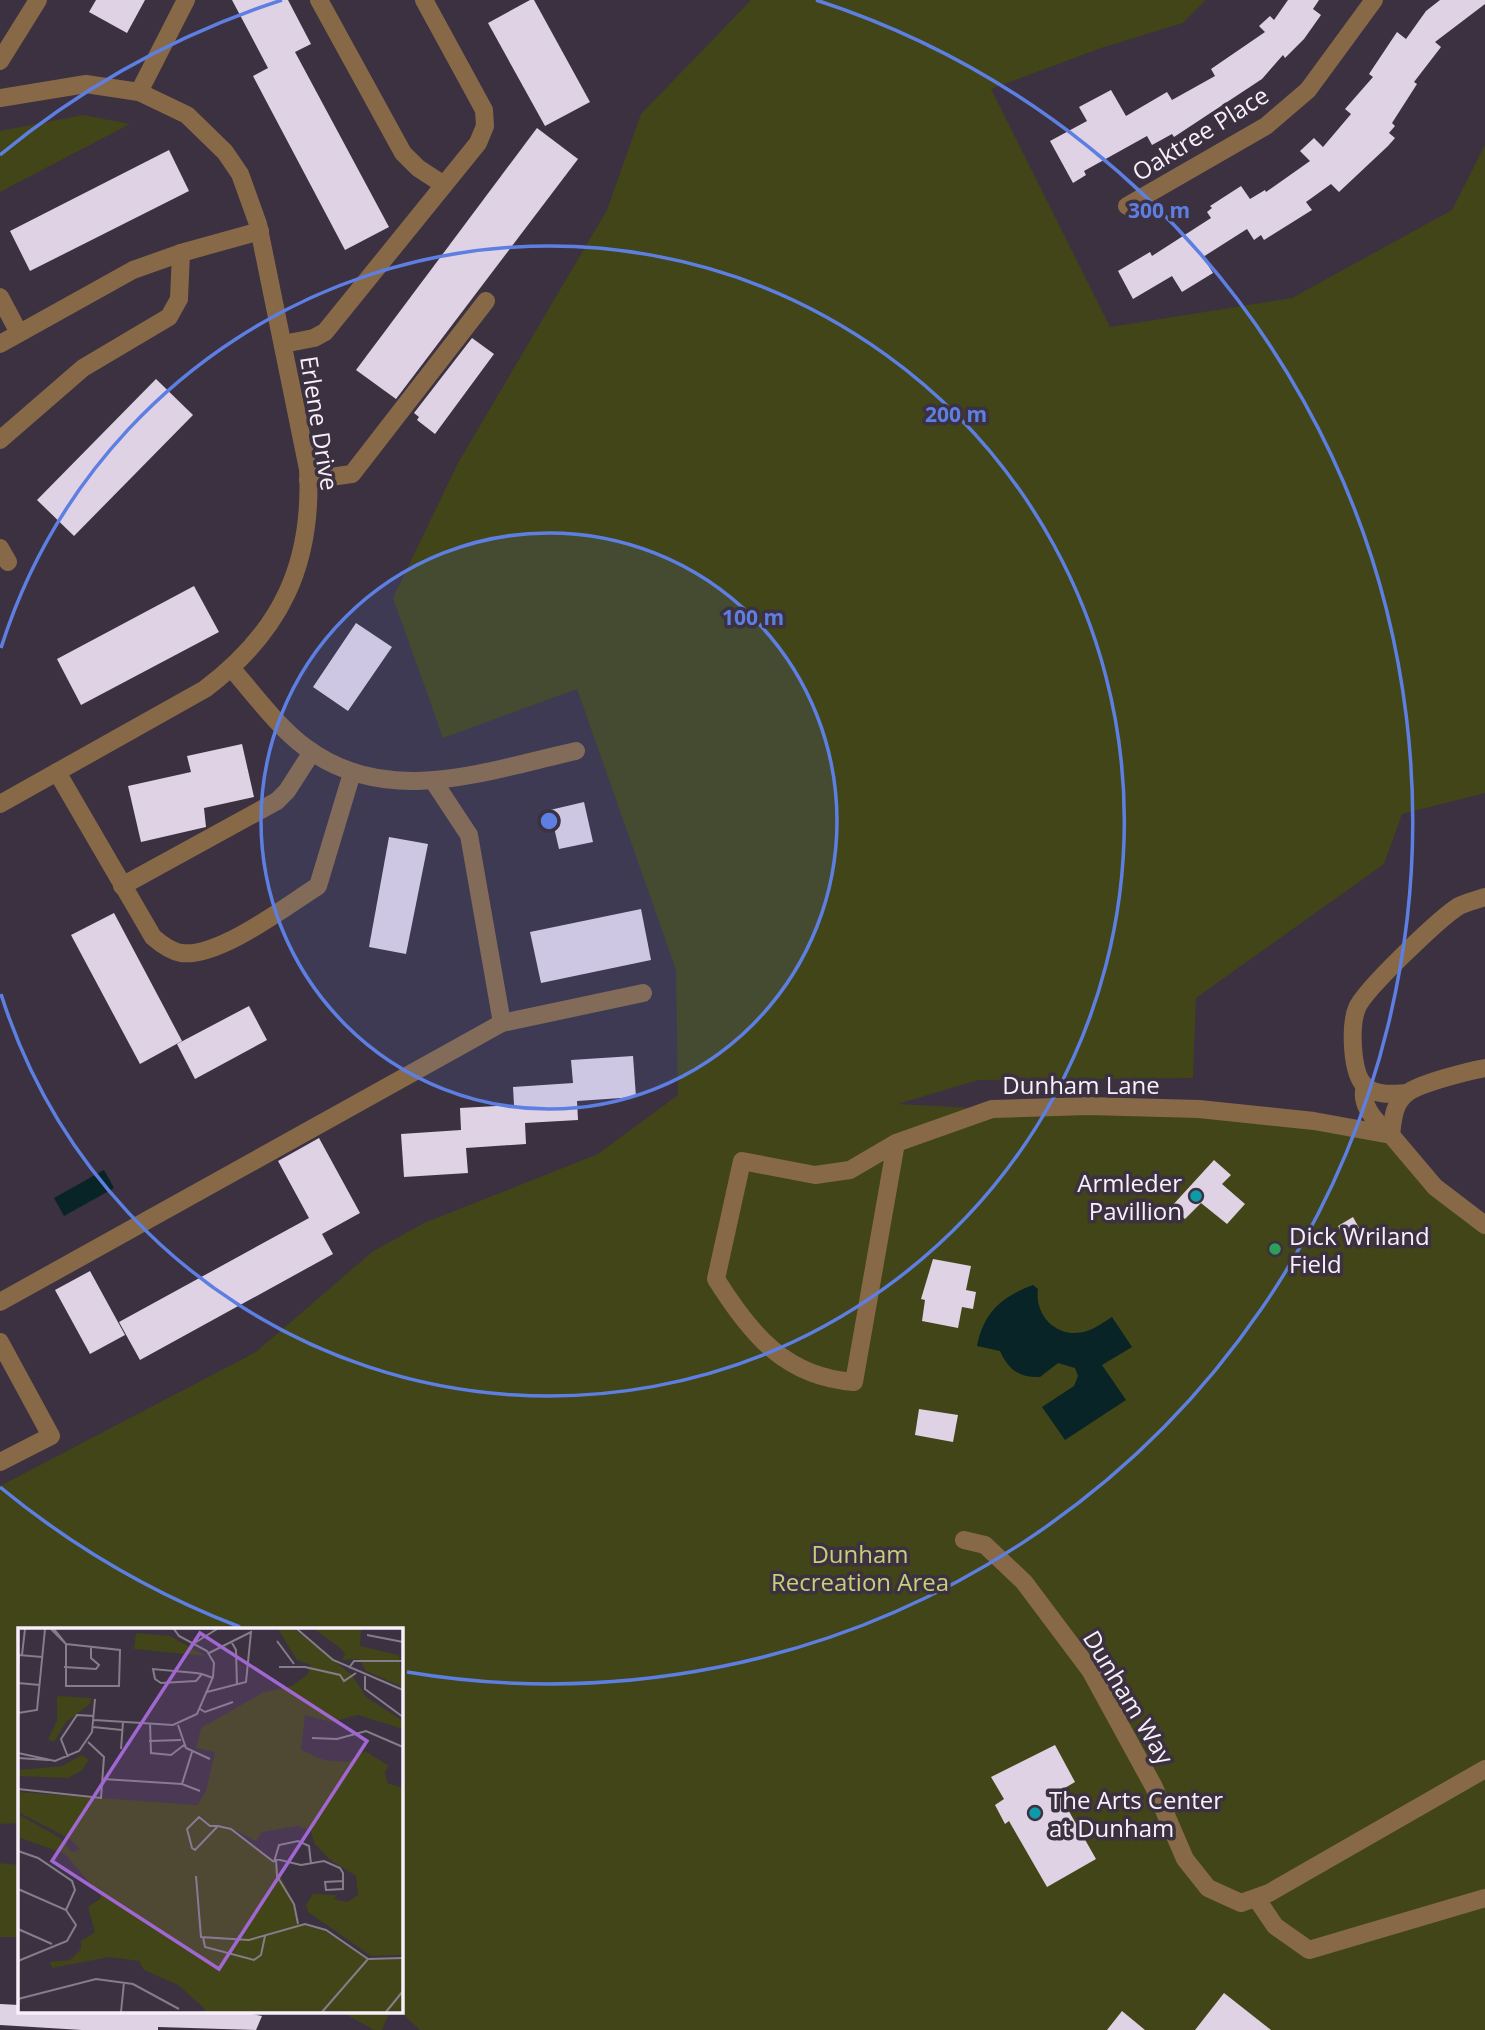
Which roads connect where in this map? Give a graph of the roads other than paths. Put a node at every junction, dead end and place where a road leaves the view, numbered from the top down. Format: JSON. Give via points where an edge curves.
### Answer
{"nodes":[{"id":1,"x":38,"y":0,"type":"edge"},
{"id":2,"x":186,"y":0,"type":"edge"},
{"id":3,"x":319,"y":0,"type":"edge"},
{"id":4,"x":424,"y":0,"type":"edge"},
{"id":5,"x":1374,"y":0,"type":"edge"},
{"id":6,"x":0,"y":61,"type":"edge"},
{"id":7,"x":139,"y":92,"type":"junction"},
{"id":8,"x":1,"y":94,"type":"edge"},
{"id":9,"x":444,"y":185,"type":"junction"},
{"id":10,"x":1127,"y":206,"type":"dead end"},
{"id":11,"x":260,"y":231,"type":"junction"},
{"id":12,"x":181,"y":253,"type":"junction"},
{"id":13,"x":0,"y":297,"type":"edge"},
{"id":14,"x":486,"y":302,"type":"dead end"},
{"id":15,"x":19,"y":332,"type":"junction"},
{"id":16,"x":0,"y":344,"type":"edge"},
{"id":17,"x":283,"y":344,"type":"junction"},
{"id":18,"x":0,"y":440,"type":"edge"},
{"id":19,"x":308,"y":480,"type":"junction"},
{"id":20,"x":232,"y":669,"type":"junction"},
{"id":21,"x":576,"y":751,"type":"dead end"},
{"id":22,"x":312,"y":752,"type":"junction"},
{"id":23,"x":57,"y":772,"type":"junction"},
{"id":24,"x":352,"y":773,"type":"junction"},
{"id":25,"x":434,"y":782,"type":"junction"},
{"id":26,"x":0,"y":804,"type":"edge"},
{"id":27,"x":122,"y":886,"type":"junction"},
{"id":28,"x":1485,"y":897,"type":"edge"},
{"id":29,"x":643,"y":993,"type":"dead end"},
{"id":30,"x":502,"y":1023,"type":"junction"},
{"id":31,"x":1485,"y":1068,"type":"edge"},
{"id":32,"x":1364,"y":1086,"type":"junction"},
{"id":33,"x":1406,"y":1093,"type":"junction"},
{"id":34,"x":1391,"y":1135,"type":"junction"},
{"id":35,"x":896,"y":1143,"type":"junction"},
{"id":36,"x":1485,"y":1225,"type":"edge"},
{"id":37,"x":0,"y":1302,"type":"edge"},
{"id":38,"x":0,"y":1342,"type":"edge"},
{"id":39,"x":0,"y":1462,"type":"edge"},
{"id":40,"x":964,"y":1540,"type":"dead end"},
{"id":41,"x":1485,"y":1769,"type":"edge"},
{"id":42,"x":1256,"y":1898,"type":"junction"},
{"id":43,"x":1485,"y":1898,"type":"edge"}],
"edges":[{"from":1,"to":6,"type":"street"},
{"from":2,"to":7,"type":"street"},
{"from":3,"to":9,"type":"street","via":[[403,153]]},
{"from":4,"to":9,"type":"street","via":[[484,110],[485,126],[478,143]]},
{"from":5,"to":10,"type":"street","name":"Oaktree Place","via":[[1324,70],[1286,111]]},
{"from":7,"to":8,"type":"street","name":"Erlene Drive","via":[[86,84]]},
{"from":7,"to":11,"type":"street","name":"Erlene Drive","via":[[187,116],[225,152],[251,198]]},
{"from":9,"to":17,"type":"street","via":[[325,332]]},
{"from":11,"to":12,"type":"street"},
{"from":11,"to":17,"type":"street","name":"Erlene Drive"},
{"from":12,"to":15,"type":"street","via":[[133,270]]},
{"from":12,"to":18,"type":"street","via":[[180,299],[169,317],[83,368]]},
{"from":13,"to":15,"type":"street"},
{"from":14,"to":19,"type":"street","via":[[352,474]]},
{"from":15,"to":16,"type":"street"},
{"from":17,"to":19,"type":"street","name":"Erlene Drive"},
{"from":19,"to":20,"type":"street","name":"Erlene Drive","via":[[308,524],[292,585],[276,617]]},
{"from":20,"to":22,"type":"street"},
{"from":20,"to":23,"type":"street","name":"Erlene Drive","via":[[205,689]]},
{"from":21,"to":25,"type":"street"},
{"from":22,"to":24,"type":"street"},
{"from":22,"to":27,"type":"street","via":[[277,801]]},
{"from":23,"to":26,"type":"street","name":"Erlene Drive"},
{"from":23,"to":27,"type":"street"},
{"from":24,"to":25,"type":"street","via":[[379,780]]},
{"from":24,"to":27,"type":"street","via":[[318,886],[225,942],[194,953],[165,947],[153,937]]},
{"from":25,"to":30,"type":"street","via":[[469,835]]},
{"from":28,"to":32,"type":"street","via":[[1460,906],[1357,1006],[1351,1031]]},
{"from":29,"to":30,"type":"street"},
{"from":30,"to":37,"type":"street"},
{"from":31,"to":33,"type":"street"},
{"from":32,"to":33,"type":"street","via":[[1384,1095]]},
{"from":32,"to":34,"type":"street","via":[[1362,1094],[1371,1116]]},
{"from":33,"to":34,"type":"street","via":[[1394,1111]]},
{"from":34,"to":35,"type":"street","name":"Dunham Lane","via":[[1314,1121],[1199,1109],[1088,1106],[992,1109]]},
{"from":34,"to":36,"type":"street","via":[[1435,1187]]},
{"from":35,"to":35,"type":"street","name":"Dunham Lane","via":[[850,1170],[816,1175],[742,1161],[716,1279],[740,1318],[784,1361],[824,1380],[854,1382]]},
{"from":38,"to":39,"type":"street","via":[[51,1436]]},
{"from":40,"to":42,"type":"street","name":"Dunham Way","via":[[985,1545],[1024,1582],[1090,1670],[1154,1787],[1185,1859],[1208,1888],[1241,1903]]},
{"from":41,"to":42,"type":"street"},
{"from":42,"to":43,"type":"street","via":[[1275,1926],[1309,1950]]}]}
